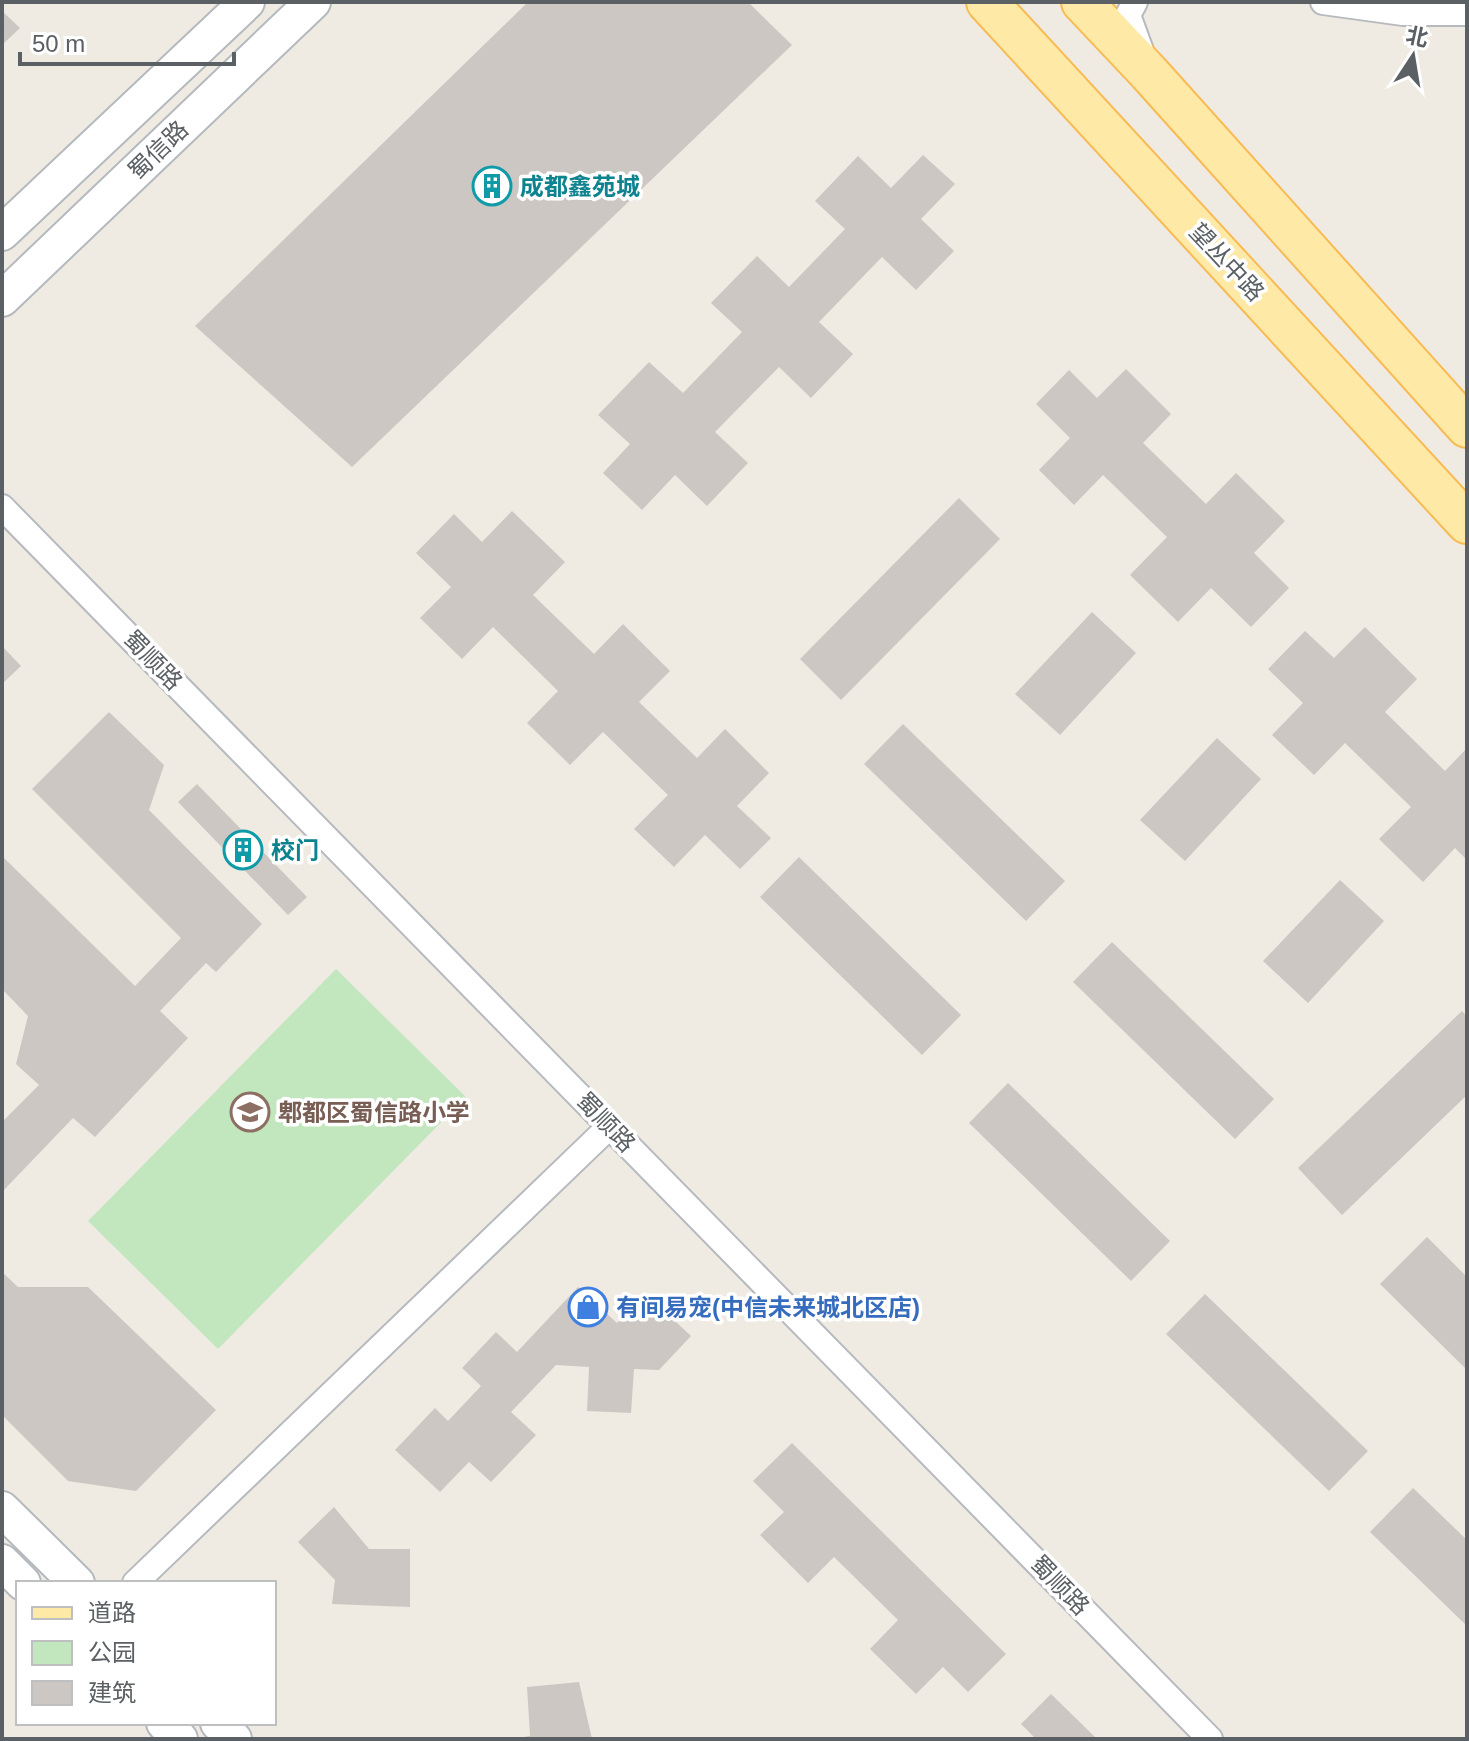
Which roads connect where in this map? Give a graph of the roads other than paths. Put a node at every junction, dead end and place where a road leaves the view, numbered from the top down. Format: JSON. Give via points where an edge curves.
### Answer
{"nodes":[{"id":1,"x":247,"y":2,"type":"edge"},
{"id":2,"x":313,"y":2,"type":"edge"},
{"id":3,"x":987,"y":2,"type":"edge"},
{"id":4,"x":1082,"y":2,"type":"edge"},
{"id":5,"x":1135,"y":2,"type":"edge"},
{"id":6,"x":1323,"y":2,"type":"edge"},
{"id":7,"x":1467,"y":13,"type":"edge"},
{"id":8,"x":1149,"y":73,"type":"junction"},
{"id":9,"x":2,"y":233,"type":"edge"},
{"id":10,"x":2,"y":299,"type":"edge"},
{"id":11,"x":1467,"y":427,"type":"edge"},
{"id":12,"x":2,"y":507,"type":"edge"},
{"id":13,"x":1467,"y":523,"type":"edge"},
{"id":14,"x":610,"y":1126,"type":"junction"},
{"id":15,"x":2,"y":1509,"type":"edge"},
{"id":16,"x":2,"y":1562,"type":"edge"},
{"id":17,"x":21,"y":1581,"type":"edge"},
{"id":18,"x":75,"y":1581,"type":"edge"},
{"id":19,"x":137,"y":1581,"type":"edge"},
{"id":20,"x":1210,"y":1739,"type":"edge"}],
"edges":[{"from":1,"to":9,"type":"main road","name":"蜀信路"},
{"from":2,"to":10,"type":"main road","name":"蜀信路"},
{"from":3,"to":13,"type":"main road","name":"望丛中路"},
{"from":4,"to":8,"type":"main road"},
{"from":5,"to":8,"type":"street","via":[[1128,15]]},
{"from":6,"to":7,"type":"street","via":[[1403,13]]},
{"from":8,"to":11,"type":"main road"},
{"from":12,"to":14,"type":"street","name":"蜀顺路"},
{"from":14,"to":19,"type":"street"},
{"from":14,"to":20,"type":"street","name":"蜀顺路"},
{"from":15,"to":18,"type":"main road"},
{"from":16,"to":17,"type":"main road"}]}
